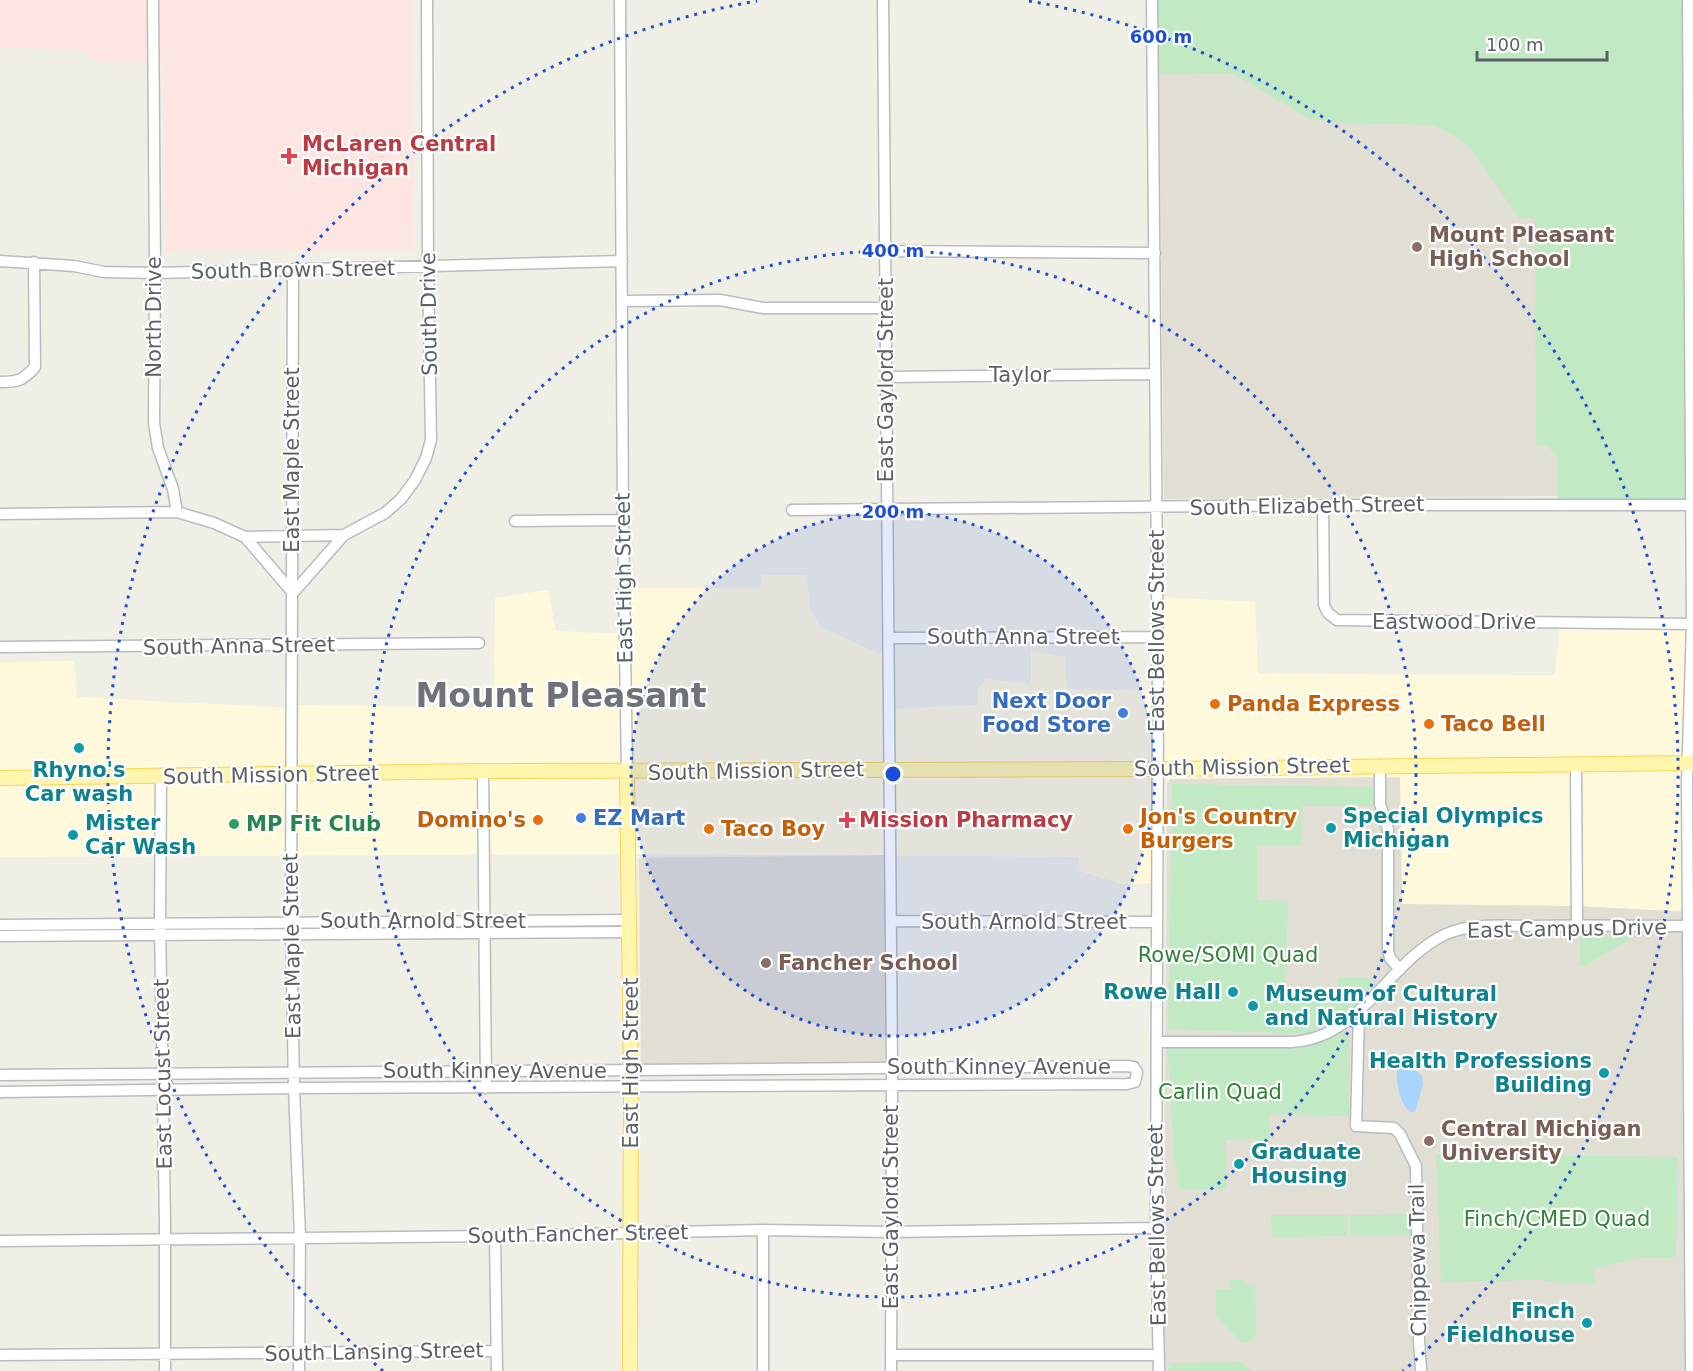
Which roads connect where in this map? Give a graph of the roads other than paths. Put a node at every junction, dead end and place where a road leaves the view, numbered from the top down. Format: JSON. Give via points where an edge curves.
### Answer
{"nodes":[{"id":1,"x":153,"y":0,"type":"edge"},
{"id":2,"x":427,"y":0,"type":"edge"},
{"id":3,"x":620,"y":0,"type":"edge"},
{"id":4,"x":883,"y":0,"type":"edge"},
{"id":5,"x":1152,"y":0,"type":"edge"},
{"id":6,"x":1688,"y":0,"type":"edge"},
{"id":7,"x":886,"y":251,"type":"junction"},
{"id":8,"x":1155,"y":253,"type":"junction"},
{"id":9,"x":0,"y":261,"type":"edge"},
{"id":10,"x":622,"y":261,"type":"junction"},
{"id":11,"x":34,"y":262,"type":"junction"},
{"id":12,"x":428,"y":267,"type":"junction"},
{"id":13,"x":293,"y":269,"type":"junction"},
{"id":14,"x":155,"y":273,"type":"junction"},
{"id":15,"x":623,"y":301,"type":"junction"},
{"id":16,"x":886,"y":308,"type":"junction"},
{"id":17,"x":1691,"y":313,"type":"edge"},
{"id":18,"x":1154,"y":374,"type":"junction"},
{"id":19,"x":887,"y":376,"type":"junction"},
{"id":20,"x":0,"y":382,"type":"edge"},
{"id":21,"x":1323,"y":505,"type":"junction"},
{"id":22,"x":1691,"y":505,"type":"junction"},
{"id":23,"x":1156,"y":508,"type":"junction"},
{"id":24,"x":887,"y":509,"type":"junction"},
{"id":25,"x":792,"y":510,"type":"dead end"},
{"id":26,"x":177,"y":512,"type":"junction"},
{"id":27,"x":0,"y":514,"type":"edge"},
{"id":28,"x":622,"y":520,"type":"junction"},
{"id":29,"x":515,"y":521,"type":"dead end"},
{"id":30,"x":344,"y":535,"type":"junction"},
{"id":31,"x":245,"y":537,"type":"junction"},
{"id":32,"x":291,"y":537,"type":"junction"},
{"id":33,"x":293,"y":593,"type":"junction"},
{"id":34,"x":1692,"y":624,"type":"edge"},
{"id":35,"x":1157,"y":637,"type":"junction"},
{"id":36,"x":889,"y":638,"type":"junction"},
{"id":37,"x":479,"y":643,"type":"dead end"},
{"id":38,"x":291,"y":645,"type":"junction"},
{"id":39,"x":0,"y":647,"type":"edge"},
{"id":40,"x":1690,"y":763,"type":"edge"},
{"id":41,"x":1576,"y":764,"type":"junction"},
{"id":42,"x":1380,"y":765,"type":"junction"},
{"id":43,"x":889,"y":769,"type":"junction"},
{"id":44,"x":1158,"y":769,"type":"junction"},
{"id":45,"x":483,"y":771,"type":"junction"},
{"id":46,"x":627,"y":772,"type":"junction"},
{"id":47,"x":290,"y":774,"type":"junction"},
{"id":48,"x":161,"y":777,"type":"junction"},
{"id":49,"x":0,"y":778,"type":"edge"},
{"id":50,"x":484,"y":921,"type":"junction"},
{"id":51,"x":891,"y":921,"type":"junction"},
{"id":52,"x":1157,"y":922,"type":"junction"},
{"id":53,"x":160,"y":923,"type":"junction"},
{"id":54,"x":0,"y":925,"type":"edge"},
{"id":55,"x":1577,"y":925,"type":"junction"},
{"id":56,"x":630,"y":926,"type":"junction"},
{"id":57,"x":1690,"y":926,"type":"edge"},
{"id":58,"x":291,"y":928,"type":"junction"},
{"id":59,"x":484,"y":933,"type":"junction"},
{"id":60,"x":160,"y":935,"type":"junction"},
{"id":61,"x":0,"y":936,"type":"edge"},
{"id":62,"x":1400,"y":970,"type":"junction"},
{"id":63,"x":1359,"y":1012,"type":"junction"},
{"id":64,"x":1156,"y":1042,"type":"junction"},
{"id":65,"x":892,"y":1068,"type":"junction"},
{"id":66,"x":631,"y":1070,"type":"junction"},
{"id":67,"x":486,"y":1071,"type":"junction"},
{"id":68,"x":294,"y":1072,"type":"junction"},
{"id":69,"x":163,"y":1073,"type":"junction"},
{"id":70,"x":0,"y":1074,"type":"edge"},
{"id":71,"x":892,"y":1084,"type":"junction"},
{"id":72,"x":631,"y":1087,"type":"junction"},
{"id":73,"x":294,"y":1088,"type":"junction"},
{"id":74,"x":486,"y":1088,"type":"junction"},
{"id":75,"x":164,"y":1091,"type":"junction"},
{"id":76,"x":0,"y":1092,"type":"edge"},
{"id":77,"x":1155,"y":1228,"type":"junction"},
{"id":78,"x":763,"y":1230,"type":"junction"},
{"id":79,"x":890,"y":1232,"type":"junction"},
{"id":80,"x":631,"y":1233,"type":"junction"},
{"id":81,"x":495,"y":1236,"type":"junction"},
{"id":82,"x":300,"y":1237,"type":"junction"},
{"id":83,"x":0,"y":1241,"type":"edge"},
{"id":84,"x":165,"y":1241,"type":"junction"},
{"id":85,"x":496,"y":1351,"type":"junction"},
{"id":86,"x":299,"y":1353,"type":"junction"},
{"id":87,"x":165,"y":1354,"type":"junction"},
{"id":88,"x":0,"y":1355,"type":"edge"},
{"id":89,"x":891,"y":1355,"type":"junction"},
{"id":90,"x":1159,"y":1355,"type":"junction"},
{"id":91,"x":165,"y":1371,"type":"edge"},
{"id":92,"x":299,"y":1371,"type":"edge"},
{"id":93,"x":497,"y":1371,"type":"edge"},
{"id":94,"x":630,"y":1371,"type":"edge"},
{"id":95,"x":763,"y":1371,"type":"edge"},
{"id":96,"x":891,"y":1371,"type":"edge"},
{"id":97,"x":1159,"y":1371,"type":"edge"},
{"id":98,"x":1421,"y":1371,"type":"edge"},
{"id":99,"x":1691,"y":1371,"type":"edge"}],
"edges":[{"from":1,"to":14,"type":"street","name":"North Drive"},
{"from":2,"to":12,"type":"street","name":"South Drive"},
{"from":3,"to":10,"type":"street","name":"East High Street"},
{"from":4,"to":7,"type":"street","name":"East Gaylord Street"},
{"from":5,"to":8,"type":"street","name":"East Bellows Street"},
{"from":6,"to":17,"type":"street"},
{"from":7,"to":8,"type":"street"},
{"from":7,"to":16,"type":"street","name":"East Gaylord Street"},
{"from":8,"to":18,"type":"street","name":"East Bellows Street"},
{"from":9,"to":11,"type":"street","name":"South Brown Street"},
{"from":10,"to":12,"type":"street","name":"South Brown Street"},
{"from":10,"to":15,"type":"street","name":"East High Street"},
{"from":11,"to":14,"type":"street","name":"South Brown Street","via":[[104,272]]},
{"from":11,"to":20,"type":"street","via":[[35,368],[16,382]]},
{"from":12,"to":13,"type":"street","name":"South Brown Street"},
{"from":12,"to":30,"type":"street","name":"South Drive","via":[[431,440],[426,458],[401,499],[385,513]]},
{"from":13,"to":14,"type":"street","name":"South Brown Street"},
{"from":13,"to":32,"type":"street","name":"East Maple Street"},
{"from":14,"to":26,"type":"street","name":"North Drive","via":[[154,423]]},
{"from":15,"to":16,"type":"street","via":[[720,300],[763,308]]},
{"from":15,"to":28,"type":"street","name":"East High Street"},
{"from":16,"to":19,"type":"street","name":"East Gaylord Street"},
{"from":17,"to":22,"type":"street"},
{"from":18,"to":19,"type":"street","name":"Taylor"},
{"from":18,"to":23,"type":"street","name":"East Bellows Street"},
{"from":19,"to":24,"type":"street","name":"East Gaylord Street"},
{"from":21,"to":22,"type":"street","name":"South Elizabeth Street"},
{"from":21,"to":23,"type":"street","name":"South Elizabeth Street"},
{"from":21,"to":34,"type":"street","name":"Eastwood Drive","via":[[1324,605],[1337,620]]},
{"from":22,"to":34,"type":"street"},
{"from":23,"to":24,"type":"street","name":"South Elizabeth Street"},
{"from":23,"to":35,"type":"street","name":"East Bellows Street"},
{"from":24,"to":25,"type":"street","name":"South Elizabeth Street"},
{"from":24,"to":36,"type":"street","name":"East Gaylord Street"},
{"from":26,"to":27,"type":"street"},
{"from":26,"to":31,"type":"street"},
{"from":28,"to":29,"type":"street"},
{"from":28,"to":46,"type":"street","name":"East High Street"},
{"from":30,"to":32,"type":"street","name":"South Drive"},
{"from":30,"to":33,"type":"street"},
{"from":31,"to":32,"type":"street"},
{"from":31,"to":33,"type":"street"},
{"from":32,"to":33,"type":"street","name":"East Maple Street"},
{"from":33,"to":38,"type":"street","name":"East Maple Street"},
{"from":34,"to":40,"type":"street"},
{"from":35,"to":36,"type":"street","name":"South Anna Street"},
{"from":35,"to":44,"type":"street","name":"East Bellows Street"},
{"from":36,"to":43,"type":"street","name":"East Gaylord Street"},
{"from":37,"to":38,"type":"street","name":"South Anna Street"},
{"from":38,"to":39,"type":"street","name":"South Anna Street"},
{"from":38,"to":47,"type":"street","name":"East Maple Street"},
{"from":40,"to":41,"type":"main road","name":"South Mission Street"},
{"from":40,"to":57,"type":"street"},
{"from":41,"to":42,"type":"main road","name":"South Mission Street"},
{"from":41,"to":55,"type":"street"},
{"from":42,"to":44,"type":"main road","name":"South Mission Street"},
{"from":42,"to":62,"type":"street","via":[[1380,804],[1388,829],[1388,951]]},
{"from":43,"to":44,"type":"main road","name":"South Mission Street"},
{"from":43,"to":46,"type":"main road","name":"South Mission Street"},
{"from":43,"to":51,"type":"street","name":"East Gaylord Street"},
{"from":44,"to":52,"type":"street","name":"East Bellows Street"},
{"from":45,"to":46,"type":"main road","name":"South Mission Street"},
{"from":45,"to":47,"type":"main road","name":"South Mission Street"},
{"from":45,"to":50,"type":"street"},
{"from":46,"to":56,"type":"main road","name":"East High Street"},
{"from":47,"to":48,"type":"main road","name":"South Mission Street"},
{"from":47,"to":58,"type":"street","name":"East Maple Street"},
{"from":48,"to":49,"type":"main road","name":"South Mission Street"},
{"from":48,"to":53,"type":"street","name":"East Locust Street"},
{"from":50,"to":56,"type":"street","name":"South Arnold Street"},
{"from":50,"to":58,"type":"street","name":"South Arnold Street"},
{"from":50,"to":59,"type":"street"},
{"from":51,"to":52,"type":"street","name":"South Arnold Street"},
{"from":51,"to":65,"type":"street","name":"East Gaylord Street"},
{"from":52,"to":64,"type":"street","name":"East Bellows Street"},
{"from":53,"to":54,"type":"street","name":"South Arnold Street"},
{"from":53,"to":58,"type":"street","name":"South Arnold Street"},
{"from":53,"to":60,"type":"street","name":"East Locust Street"},
{"from":55,"to":57,"type":"street","name":"East Campus Drive"},
{"from":55,"to":62,"type":"street","name":"East Campus Drive","via":[[1463,929],[1430,944]]},
{"from":56,"to":59,"type":"street","name":"South Arnold Street"},
{"from":56,"to":66,"type":"main road","name":"East High Street"},
{"from":57,"to":99,"type":"street"},
{"from":58,"to":59,"type":"street","name":"South Arnold Street"},
{"from":58,"to":60,"type":"street","name":"South Arnold Street"},
{"from":58,"to":68,"type":"street","name":"East Maple Street"},
{"from":59,"to":67,"type":"street"},
{"from":60,"to":61,"type":"street","name":"South Arnold Street"},
{"from":60,"to":69,"type":"street","name":"East Locust Street"},
{"from":62,"to":63,"type":"street","name":"East Campus Drive"},
{"from":63,"to":64,"type":"street","name":"East Campus Drive","via":[[1341,1026],[1297,1042]]},
{"from":63,"to":98,"type":"street","name":"Chippewa Trail","via":[[1356,1126],[1394,1128],[1417,1171]]},
{"from":64,"to":77,"type":"street","name":"East Bellows Street"},
{"from":65,"to":66,"type":"street","name":"South Kinney Avenue"},
{"from":65,"to":71,"type":"street","name":"East Gaylord Street"},
{"from":65,"to":71,"type":"street","name":"South Kinney Avenue","via":[[1127,1066],[1135,1068],[1137,1075],[1135,1082],[1127,1084]]},
{"from":66,"to":67,"type":"street","name":"South Kinney Avenue"},
{"from":66,"to":72,"type":"main road","name":"East High Street"},
{"from":67,"to":68,"type":"street","name":"South Kinney Avenue"},
{"from":67,"to":74,"type":"street"},
{"from":68,"to":69,"type":"street","name":"South Kinney Avenue"},
{"from":68,"to":73,"type":"street","name":"East Maple Street"},
{"from":69,"to":70,"type":"street","name":"South Kinney Avenue"},
{"from":69,"to":75,"type":"street","name":"East Locust Street"},
{"from":71,"to":72,"type":"street","name":"South Kinney Avenue"},
{"from":71,"to":79,"type":"street","name":"East Gaylord Street"},
{"from":72,"to":74,"type":"street","name":"South Kinney Avenue"},
{"from":72,"to":80,"type":"main road","name":"East High Street"},
{"from":73,"to":74,"type":"street","name":"South Kinney Avenue"},
{"from":73,"to":75,"type":"street","name":"South Kinney Avenue"},
{"from":73,"to":82,"type":"street","name":"East Maple Street"},
{"from":75,"to":76,"type":"street","name":"South Kinney Avenue"},
{"from":75,"to":84,"type":"street","name":"East Locust Street"},
{"from":77,"to":79,"type":"street","name":"South Fancher Street"},
{"from":77,"to":90,"type":"street","name":"East Bellows Street"},
{"from":78,"to":79,"type":"street","name":"South Fancher Street"},
{"from":78,"to":80,"type":"street","name":"South Fancher Street"},
{"from":78,"to":95,"type":"street"},
{"from":79,"to":89,"type":"street","name":"East Gaylord Street"},
{"from":80,"to":81,"type":"street","name":"South Fancher Street"},
{"from":80,"to":94,"type":"main road","name":"East High Street"},
{"from":81,"to":82,"type":"street","name":"South Fancher Street"},
{"from":81,"to":85,"type":"street"},
{"from":82,"to":84,"type":"street","name":"South Fancher Street"},
{"from":82,"to":86,"type":"street","name":"East Maple Street"},
{"from":83,"to":84,"type":"street","name":"South Fancher Street"},
{"from":84,"to":87,"type":"street","name":"East Locust Street"},
{"from":85,"to":86,"type":"street","name":"South Lansing Street"},
{"from":85,"to":93,"type":"street"},
{"from":86,"to":87,"type":"street","name":"South Lansing Street"},
{"from":86,"to":92,"type":"street","name":"East Maple Street"},
{"from":87,"to":88,"type":"street","name":"South Lansing Street"},
{"from":87,"to":91,"type":"street","name":"East Locust Street"},
{"from":89,"to":90,"type":"street"},
{"from":89,"to":96,"type":"street","name":"East Gaylord Street"},
{"from":90,"to":97,"type":"street","name":"East Bellows Street"}]}
